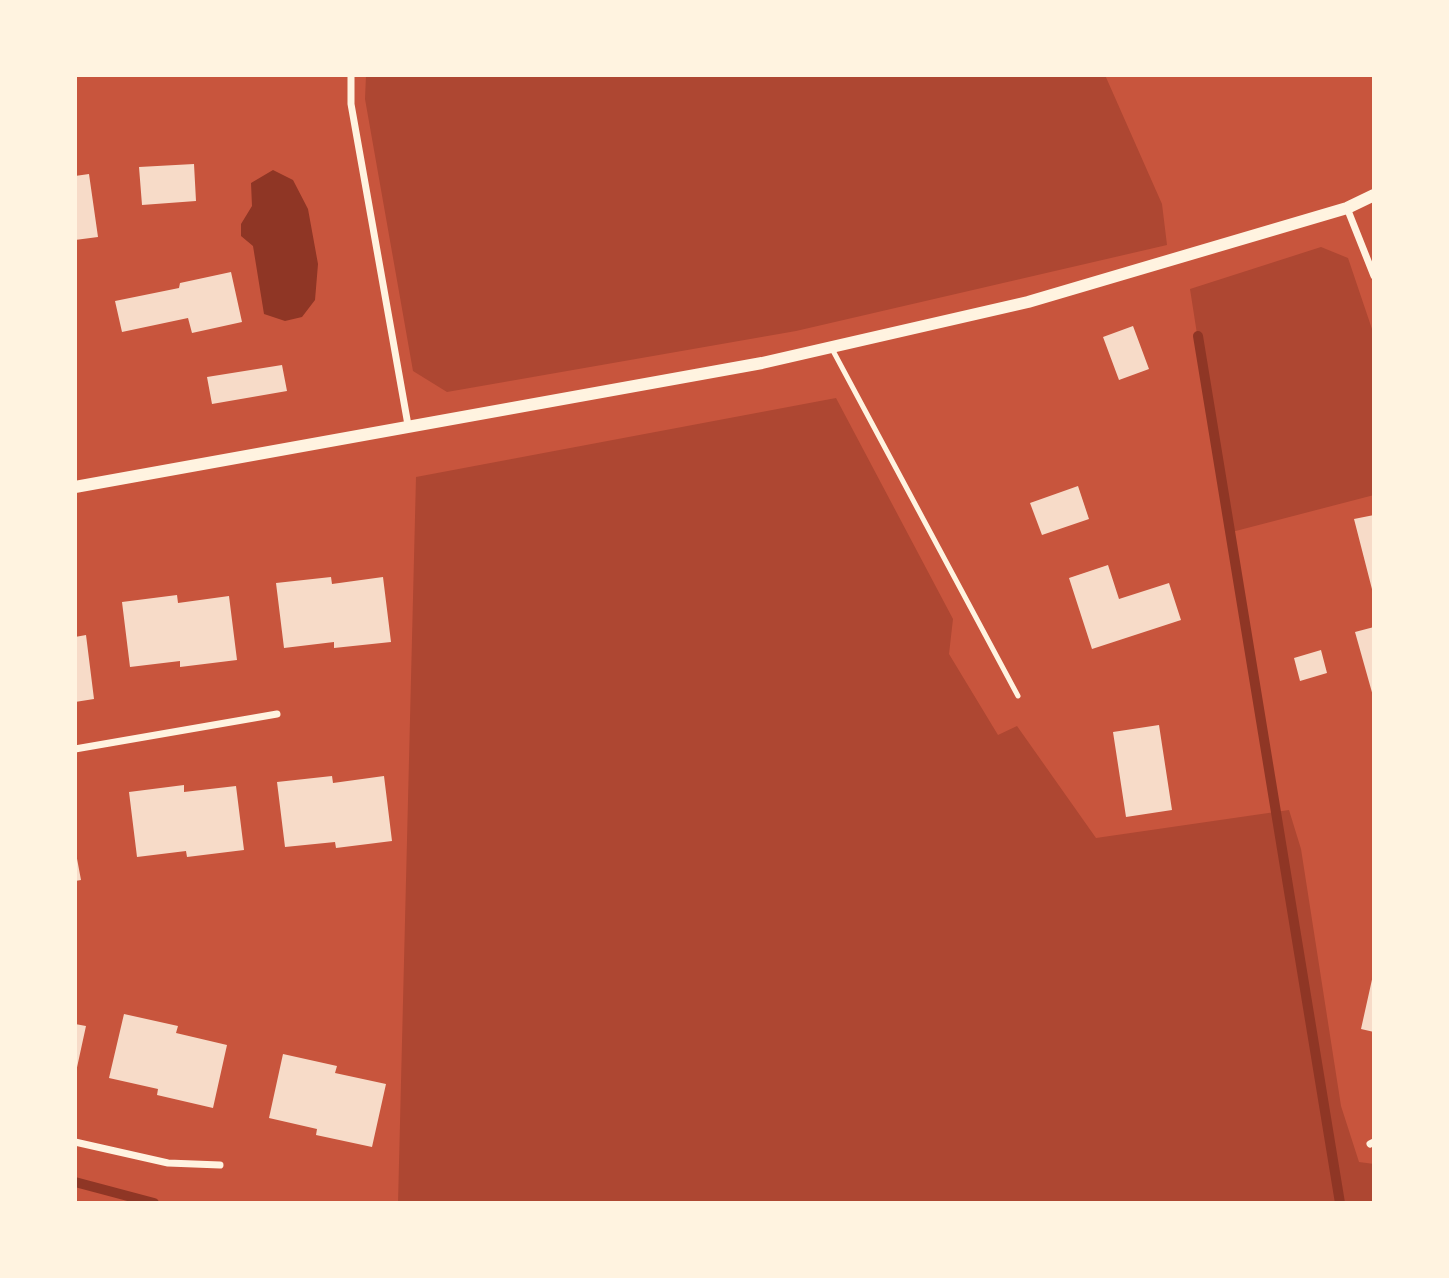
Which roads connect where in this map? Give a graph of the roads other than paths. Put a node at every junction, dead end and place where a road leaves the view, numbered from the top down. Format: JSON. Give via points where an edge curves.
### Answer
{"nodes":[{"id":1,"x":351,"y":75,"type":"edge"},
{"id":2,"x":1374,"y":195,"type":"edge"},
{"id":3,"x":1347,"y":208,"type":"junction"},
{"id":4,"x":1374,"y":276,"type":"edge"},
{"id":5,"x":831,"y":347,"type":"junction"},
{"id":6,"x":408,"y":425,"type":"junction"},
{"id":7,"x":75,"y":487,"type":"edge"},
{"id":8,"x":1018,"y":696,"type":"dead end"},
{"id":9,"x":277,"y":714,"type":"dead end"},
{"id":10,"x":75,"y":749,"type":"edge"},
{"id":11,"x":75,"y":1142,"type":"edge"},
{"id":12,"x":220,"y":1165,"type":"dead end"}],
"edges":[{"from":1,"to":6,"type":"street","via":[[351,104]]},
{"from":2,"to":3,"type":"street"},
{"from":3,"to":4,"type":"street"},
{"from":3,"to":5,"type":"street","via":[[1028,302]]},
{"from":5,"to":6,"type":"street"},
{"from":5,"to":8,"type":"lane"},
{"from":6,"to":7,"type":"street"},
{"from":9,"to":10,"type":"street"},
{"from":11,"to":12,"type":"street","via":[[168,1163]]}]}
